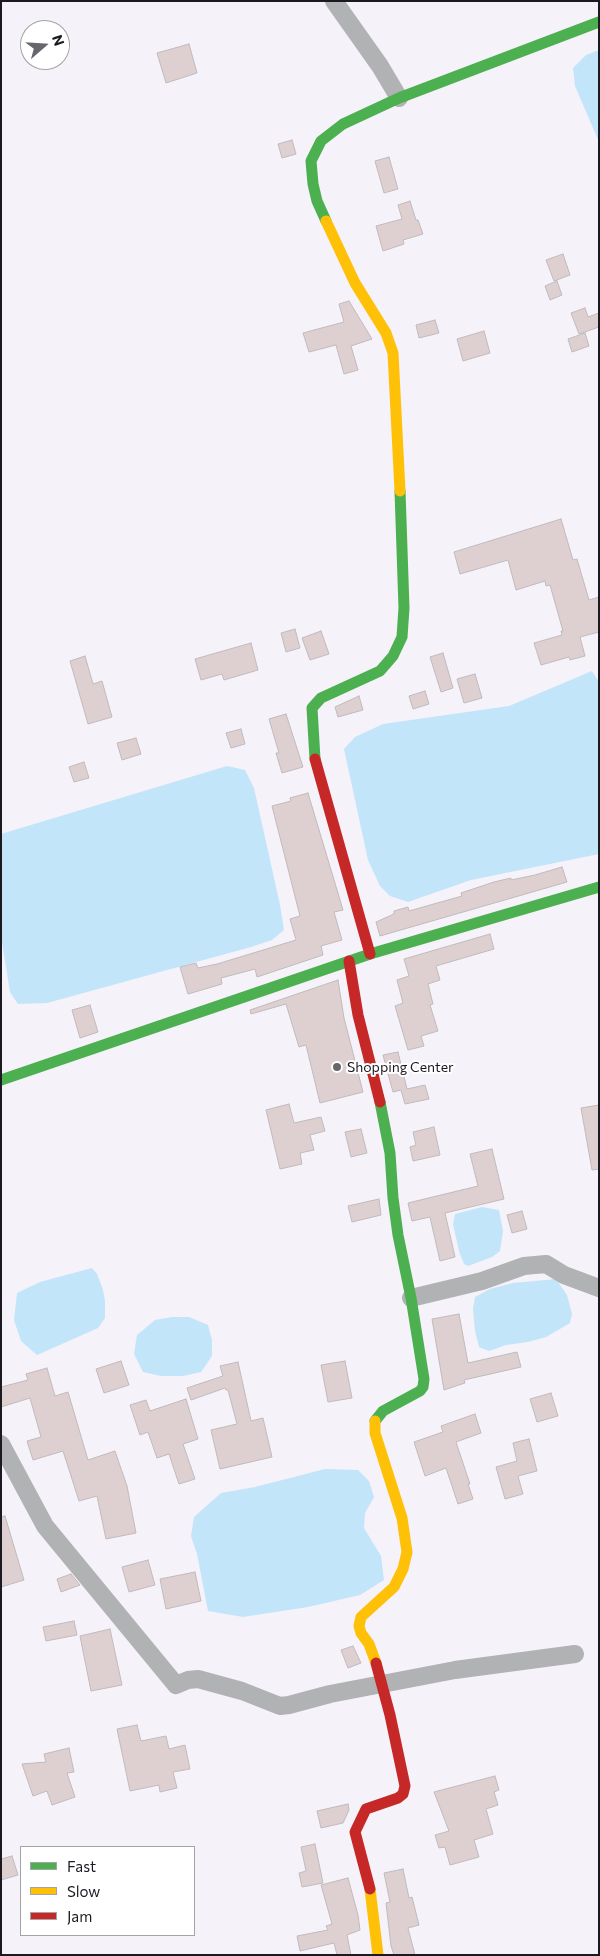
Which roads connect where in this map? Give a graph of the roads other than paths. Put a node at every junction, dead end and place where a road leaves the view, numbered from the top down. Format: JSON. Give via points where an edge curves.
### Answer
{"nodes":[{"id":1,"x":334,"y":1,"type":"edge"},
{"id":2,"x":599,"y":22,"type":"edge"},
{"id":3,"x":399,"y":98,"type":"junction"},
{"id":4,"x":599,"y":887,"type":"edge"},
{"id":5,"x":370,"y":954,"type":"junction"},
{"id":6,"x":349,"y":961,"type":"junction"},
{"id":7,"x":1,"y":1080,"type":"edge"},
{"id":8,"x":599,"y":1288,"type":"edge"},
{"id":9,"x":411,"y":1298,"type":"junction"},
{"id":10,"x":1,"y":1444,"type":"edge"},
{"id":11,"x":575,"y":1654,"type":"dead end"},
{"id":12,"x":382,"y":1684,"type":"junction"},
{"id":13,"x":378,"y":1955,"type":"edge"}],
"edges":[{"from":1,"to":3,"type":"street"},
{"from":2,"to":3,"type":"street"},
{"from":3,"to":5,"type":"street","via":[[332,130],[318,145],[311,161],[317,202],[355,283],[386,333],[393,353],[396,390],[404,608],[402,637],[380,672],[321,698],[312,708],[315,758]]},
{"from":4,"to":5,"type":"street"},
{"from":5,"to":6,"type":"street"},
{"from":6,"to":7,"type":"street"},
{"from":6,"to":9,"type":"street","via":[[390,1153],[398,1235]]},
{"from":8,"to":9,"type":"street","via":[[564,1275],[546,1264],[524,1266],[482,1281]]},
{"from":9,"to":12,"type":"street","via":[[423,1388],[383,1411],[375,1421],[375,1433],[402,1518],[407,1552],[394,1587],[361,1617],[359,1626],[370,1644]]},
{"from":10,"to":12,"type":"street","via":[[45,1526],[175,1685],[198,1679],[280,1706]]},
{"from":11,"to":12,"type":"street"},
{"from":12,"to":13,"type":"street","via":[[405,1786],[398,1798],[366,1809],[355,1832],[369,1883]]}]}
